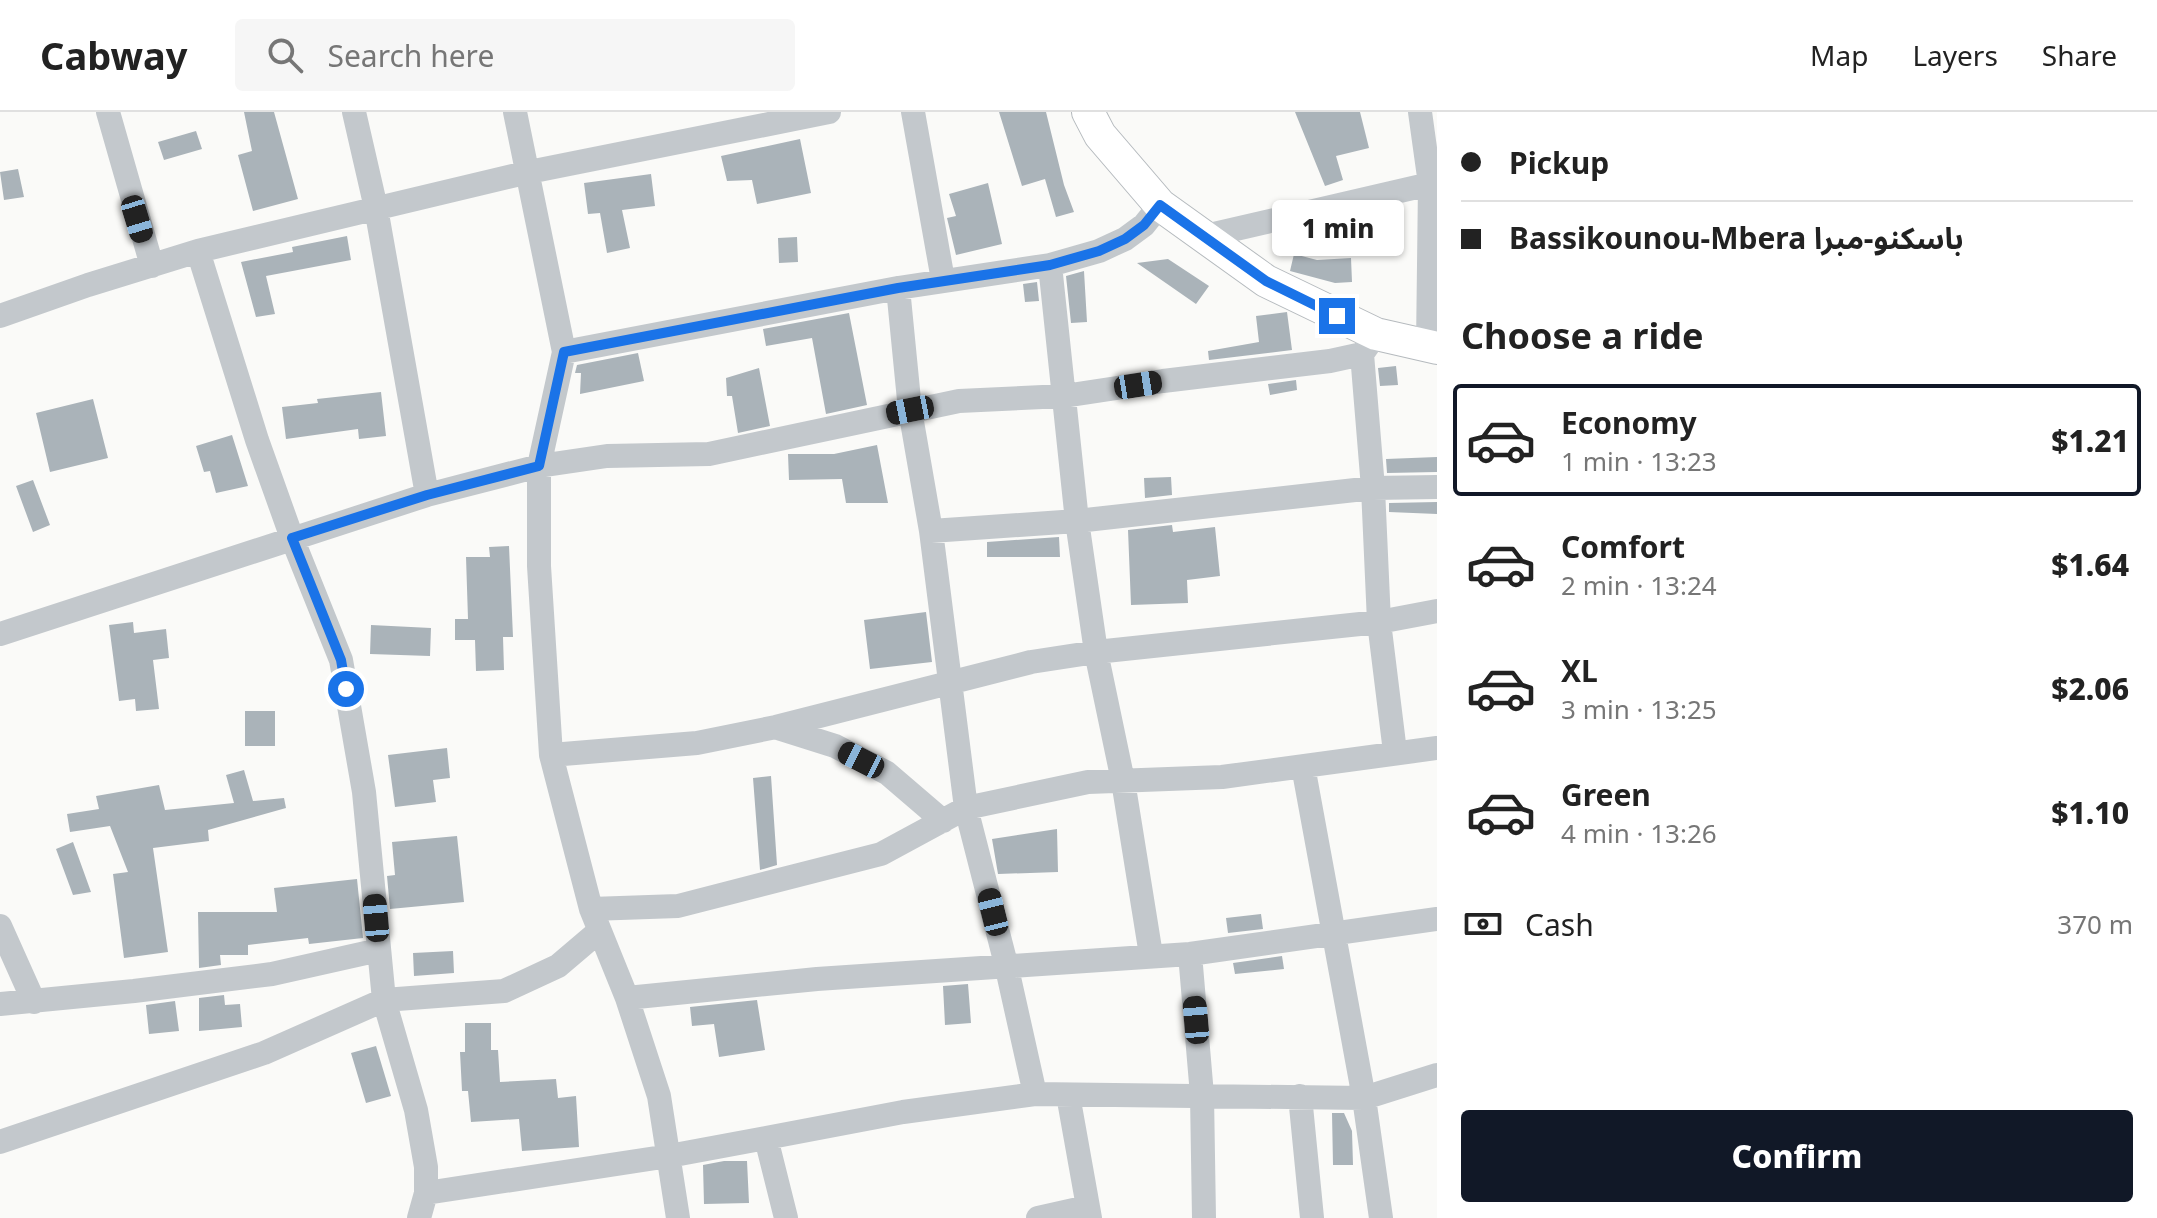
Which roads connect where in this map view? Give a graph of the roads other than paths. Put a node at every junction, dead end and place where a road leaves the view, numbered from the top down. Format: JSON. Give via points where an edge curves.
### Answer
{"nodes":[{"id":1,"x":108,"y":112,"type":"edge"},
{"id":2,"x":354,"y":112,"type":"edge"},
{"id":3,"x":515,"y":112,"type":"edge"},
{"id":4,"x":829,"y":112,"type":"edge"},
{"id":5,"x":913,"y":112,"type":"edge"},
{"id":6,"x":1088,"y":112,"type":"edge"},
{"id":7,"x":1420,"y":112,"type":"edge"},
{"id":8,"x":712,"y":124,"type":"edge"},
{"id":9,"x":529,"y":172,"type":"junction"},
{"id":10,"x":1430,"y":184,"type":"junction"},
{"id":11,"x":1160,"y":205,"type":"junction"},
{"id":12,"x":376,"y":208,"type":"junction"},
{"id":13,"x":1201,"y":237,"type":"junction"},
{"id":14,"x":198,"y":251,"type":"junction"},
{"id":15,"x":1050,"y":265,"type":"junction"},
{"id":16,"x":152,"y":266,"type":"junction"},
{"id":17,"x":943,"y":280,"type":"junction"},
{"id":18,"x":898,"y":288,"type":"junction"},
{"id":19,"x":0,"y":316,"type":"edge"},
{"id":20,"x":1369,"y":344,"type":"junction"},
{"id":21,"x":1432,"y":347,"type":"edge"},
{"id":22,"x":564,"y":352,"type":"junction"},
{"id":23,"x":1064,"y":396,"type":"junction"},
{"id":24,"x":910,"y":410,"type":"junction"},
{"id":25,"x":539,"y":466,"type":"junction"},
{"id":26,"x":1437,"y":487,"type":"edge"},
{"id":27,"x":1373,"y":488,"type":"junction"},
{"id":28,"x":427,"y":495,"type":"junction"},
{"id":29,"x":1077,"y":521,"type":"junction"},
{"id":30,"x":931,"y":531,"type":"junction"},
{"id":31,"x":292,"y":538,"type":"junction"},
{"id":32,"x":1437,"y":611,"type":"edge"},
{"id":33,"x":1379,"y":622,"type":"junction"},
{"id":34,"x":0,"y":634,"type":"edge"},
{"id":35,"x":1096,"y":652,"type":"junction"},
{"id":36,"x":950,"y":685,"type":"junction"},
{"id":37,"x":776,"y":727,"type":"junction"},
{"id":38,"x":1437,"y":748,"type":"edge"},
{"id":39,"x":1395,"y":752,"type":"junction"},
{"id":40,"x":551,"y":755,"type":"junction"},
{"id":41,"x":1303,"y":766,"type":"junction"},
{"id":42,"x":1123,"y":781,"type":"junction"},
{"id":43,"x":966,"y":808,"type":"junction"},
{"id":44,"x":943,"y":821,"type":"junction"},
{"id":45,"x":1437,"y":919,"type":"edge"},
{"id":46,"x":595,"y":921,"type":"junction"},
{"id":47,"x":0,"y":926,"type":"edge"},
{"id":48,"x":1332,"y":935,"type":"junction"},
{"id":49,"x":379,"y":950,"type":"junction"},
{"id":50,"x":1190,"y":954,"type":"junction"},
{"id":51,"x":1151,"y":955,"type":"junction"},
{"id":52,"x":1006,"y":964,"type":"junction"},
{"id":53,"x":627,"y":998,"type":"junction"},
{"id":54,"x":384,"y":1000,"type":"junction"},
{"id":55,"x":34,"y":1002,"type":"junction"},
{"id":56,"x":0,"y":1004,"type":"edge"},
{"id":57,"x":1437,"y":1075,"type":"edge"},
{"id":58,"x":1035,"y":1094,"type":"junction"},
{"id":59,"x":1068,"y":1095,"type":"junction"},
{"id":60,"x":1202,"y":1095,"type":"junction"},
{"id":61,"x":1300,"y":1096,"type":"junction"},
{"id":62,"x":1364,"y":1098,"type":"junction"},
{"id":63,"x":766,"y":1138,"type":"junction"},
{"id":64,"x":0,"y":1142,"type":"edge"},
{"id":65,"x":669,"y":1156,"type":"junction"},
{"id":66,"x":426,"y":1193,"type":"junction"},
{"id":67,"x":1089,"y":1212,"type":"edge"},
{"id":68,"x":419,"y":1218,"type":"edge"},
{"id":69,"x":678,"y":1218,"type":"edge"},
{"id":70,"x":786,"y":1218,"type":"edge"},
{"id":71,"x":1038,"y":1218,"type":"edge"},
{"id":72,"x":1204,"y":1218,"type":"edge"},
{"id":73,"x":1312,"y":1218,"type":"edge"},
{"id":74,"x":1381,"y":1218,"type":"edge"}],
"edges":[{"from":1,"to":16,"type":"street"},
{"from":2,"to":12,"type":"street"},
{"from":3,"to":9,"type":"street"},
{"from":4,"to":8,"type":"street"},
{"from":5,"to":17,"type":"street"},
{"from":6,"to":11,"type":"main road","via":[[1100,135]]},
{"from":7,"to":10,"type":"street"},
{"from":8,"to":9,"type":"street"},
{"from":9,"to":12,"type":"street"},
{"from":9,"to":22,"type":"street"},
{"from":10,"to":13,"type":"street"},
{"from":10,"to":21,"type":"street"},
{"from":11,"to":13,"type":"main road"},
{"from":11,"to":15,"type":"street","via":[[1125,239]]},
{"from":12,"to":14,"type":"street"},
{"from":12,"to":28,"type":"street"},
{"from":13,"to":20,"type":"main road"},
{"from":14,"to":16,"type":"street"},
{"from":14,"to":31,"type":"street"},
{"from":15,"to":17,"type":"street"},
{"from":15,"to":23,"type":"street"},
{"from":16,"to":19,"type":"street"},
{"from":17,"to":18,"type":"street"},
{"from":18,"to":22,"type":"street"},
{"from":18,"to":24,"type":"street"},
{"from":20,"to":21,"type":"main road"},
{"from":20,"to":23,"type":"street","via":[[1330,361]]},
{"from":20,"to":27,"type":"street"},
{"from":22,"to":25,"type":"street"},
{"from":23,"to":24,"type":"street","via":[[959,401]]},
{"from":23,"to":29,"type":"street"},
{"from":24,"to":25,"type":"street","via":[[709,454],[607,456]]},
{"from":24,"to":30,"type":"street"},
{"from":25,"to":28,"type":"street"},
{"from":25,"to":40,"type":"street","via":[[539,566]]},
{"from":26,"to":27,"type":"street"},
{"from":27,"to":29,"type":"street"},
{"from":27,"to":33,"type":"street"},
{"from":28,"to":31,"type":"street"},
{"from":29,"to":30,"type":"street"},
{"from":29,"to":35,"type":"street"},
{"from":30,"to":36,"type":"street"},
{"from":31,"to":34,"type":"street"},
{"from":31,"to":49,"type":"street","via":[[341,660],[364,792]]},
{"from":32,"to":33,"type":"street"},
{"from":33,"to":35,"type":"street"},
{"from":33,"to":39,"type":"street"},
{"from":35,"to":36,"type":"street","via":[[1031,662]]},
{"from":35,"to":42,"type":"street"},
{"from":36,"to":37,"type":"street"},
{"from":36,"to":43,"type":"street"},
{"from":37,"to":40,"type":"street","via":[[697,743]]},
{"from":37,"to":44,"type":"street","via":[[835,746],[887,773]]},
{"from":38,"to":39,"type":"street"},
{"from":39,"to":41,"type":"street"},
{"from":40,"to":46,"type":"street"},
{"from":41,"to":42,"type":"street","via":[[1222,777]]},
{"from":41,"to":48,"type":"street"},
{"from":42,"to":43,"type":"street","via":[[1088,782]]},
{"from":42,"to":51,"type":"street"},
{"from":43,"to":44,"type":"street"},
{"from":43,"to":52,"type":"street"},
{"from":44,"to":46,"type":"street","via":[[881,854],[678,906]]},
{"from":45,"to":48,"type":"street"},
{"from":46,"to":53,"type":"street"},
{"from":46,"to":54,"type":"street","via":[[558,966],[504,991]]},
{"from":47,"to":55,"type":"street"},
{"from":48,"to":50,"type":"street"},
{"from":48,"to":62,"type":"street"},
{"from":49,"to":54,"type":"street"},
{"from":49,"to":55,"type":"street","via":[[272,974]]},
{"from":50,"to":51,"type":"street"},
{"from":50,"to":60,"type":"street"},
{"from":51,"to":52,"type":"street"},
{"from":52,"to":53,"type":"street"},
{"from":52,"to":58,"type":"street"},
{"from":53,"to":65,"type":"street","via":[[659,1096]]},
{"from":54,"to":64,"type":"street","via":[[264,1053]]},
{"from":54,"to":66,"type":"street","via":[[416,1110]]},
{"from":55,"to":56,"type":"street"},
{"from":57,"to":62,"type":"street"},
{"from":58,"to":59,"type":"street"},
{"from":58,"to":63,"type":"street"},
{"from":59,"to":60,"type":"street"},
{"from":59,"to":67,"type":"street"},
{"from":60,"to":61,"type":"street"},
{"from":60,"to":72,"type":"street"},
{"from":61,"to":62,"type":"street"},
{"from":61,"to":73,"type":"street"},
{"from":62,"to":74,"type":"street"},
{"from":63,"to":65,"type":"street"},
{"from":63,"to":70,"type":"street"},
{"from":65,"to":66,"type":"street"},
{"from":65,"to":69,"type":"street"},
{"from":66,"to":68,"type":"street"},
{"from":67,"to":71,"type":"street"}]}
